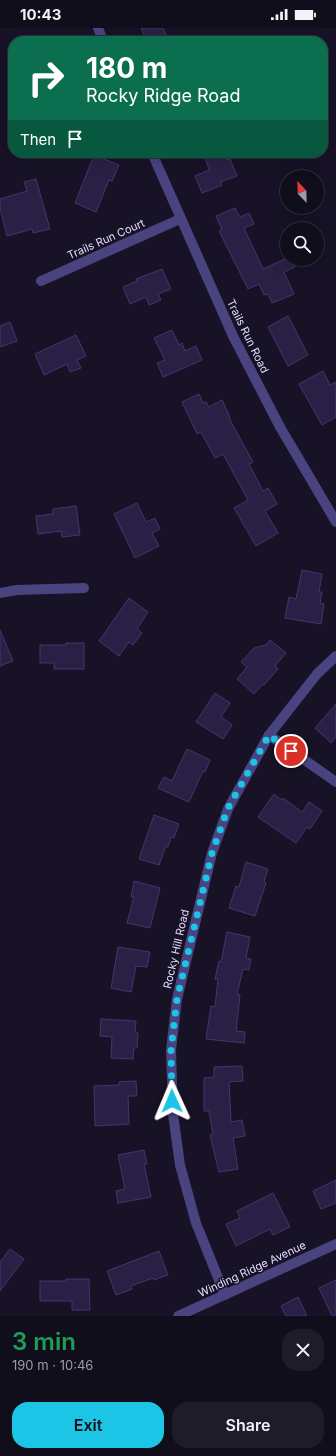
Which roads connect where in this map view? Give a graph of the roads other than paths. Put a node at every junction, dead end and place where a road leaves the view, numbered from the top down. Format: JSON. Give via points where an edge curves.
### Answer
{"nodes":[{"id":1,"x":154,"y":158,"type":"edge"},
{"id":2,"x":180,"y":219,"type":"junction"},
{"id":3,"x":40,"y":280,"type":"dead end"},
{"id":4,"x":336,"y":522,"type":"edge"},
{"id":5,"x":84,"y":588,"type":"dead end"},
{"id":6,"x":0,"y":593,"type":"edge"},
{"id":7,"x":336,"y":656,"type":"edge"},
{"id":8,"x":269,"y":735,"type":"junction"},
{"id":9,"x":336,"y":782,"type":"edge"},
{"id":10,"x":336,"y":1244,"type":"edge"},
{"id":11,"x":225,"y":1295,"type":"junction"},
{"id":12,"x":178,"y":1316,"type":"edge"}],
"edges":[{"from":1,"to":2,"type":"street","name":"Trails Run Road"},
{"from":2,"to":3,"type":"street","name":"Trails Run Court"},
{"from":2,"to":4,"type":"street","name":"Trails Run Road","via":[[233,336],[273,413]]},
{"from":5,"to":6,"type":"street"},
{"from":7,"to":8,"type":"street","name":"Rocky Hill Road","via":[[317,674]]},
{"from":8,"to":9,"type":"street"},
{"from":8,"to":11,"type":"street","name":"Rocky Hill Road","via":[[228,808],[212,853],[177,999],[171,1050],[172,1114],[180,1165],[196,1223]]},
{"from":10,"to":11,"type":"street","name":"Winding Ridge Avenue"},
{"from":11,"to":12,"type":"street","name":"Winding Ridge Avenue"}]}
